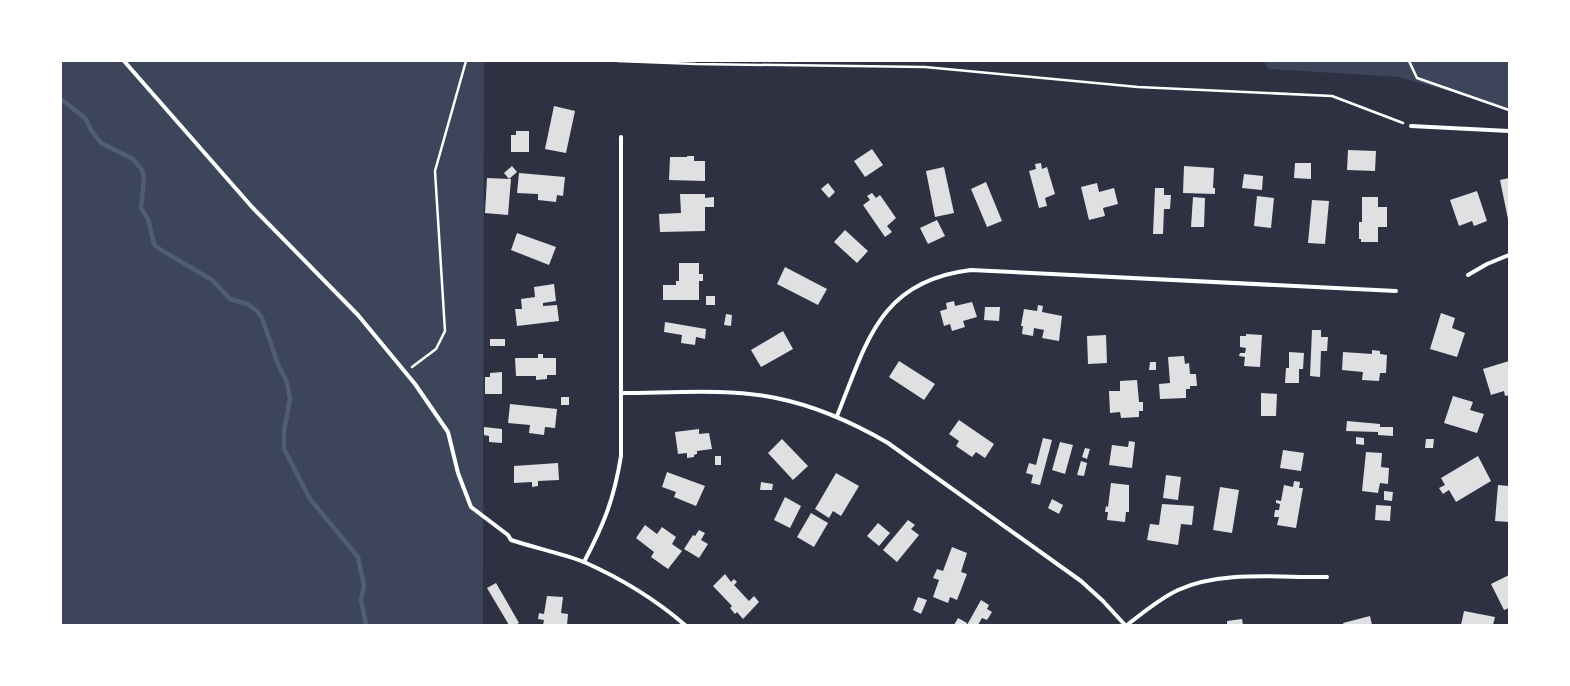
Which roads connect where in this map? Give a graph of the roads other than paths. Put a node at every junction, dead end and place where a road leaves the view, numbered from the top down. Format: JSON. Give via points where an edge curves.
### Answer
{"nodes":[{"id":1,"x":124,"y":61,"type":"edge"},
{"id":2,"x":1412,"y":126,"type":"road end"},
{"id":3,"x":1509,"y":131,"type":"edge"},
{"id":4,"x":621,"y":137,"type":"dead end"},
{"id":5,"x":1509,"y":255,"type":"edge"},
{"id":6,"x":1468,"y":275,"type":"dead end"},
{"id":7,"x":1396,"y":291,"type":"dead end"},
{"id":8,"x":621,"y":393,"type":"junction"},
{"id":9,"x":837,"y":416,"type":"junction"},
{"id":10,"x":584,"y":562,"type":"junction"},
{"id":11,"x":1327,"y":578,"type":"dead end"},
{"id":12,"x":685,"y":625,"type":"edge"},
{"id":13,"x":1126,"y":625,"type":"edge"}],
"edges":[{"from":1,"to":10,"type":"street","via":[[252,207],[358,315],[405,372],[448,432],[458,473],[471,507],[511,540]]},
{"from":2,"to":3,"type":"street"},
{"from":4,"to":8,"type":"street"},
{"from":5,"to":6,"type":"street"},
{"from":7,"to":9,"type":"street","via":[[971,270],[951,272],[930,278],[911,289],[894,302],[880,318],[870,335]]},
{"from":8,"to":9,"type":"street","via":[[740,393],[806,405]]},
{"from":8,"to":10,"type":"street","via":[[621,456],[616,484],[608,512]]},
{"from":9,"to":13,"type":"street","via":[[888,443],[1081,581]]},
{"from":10,"to":12,"type":"street","via":[[642,593]]},
{"from":11,"to":13,"type":"street","via":[[1236,578],[1199,582],[1159,601]]}]}
